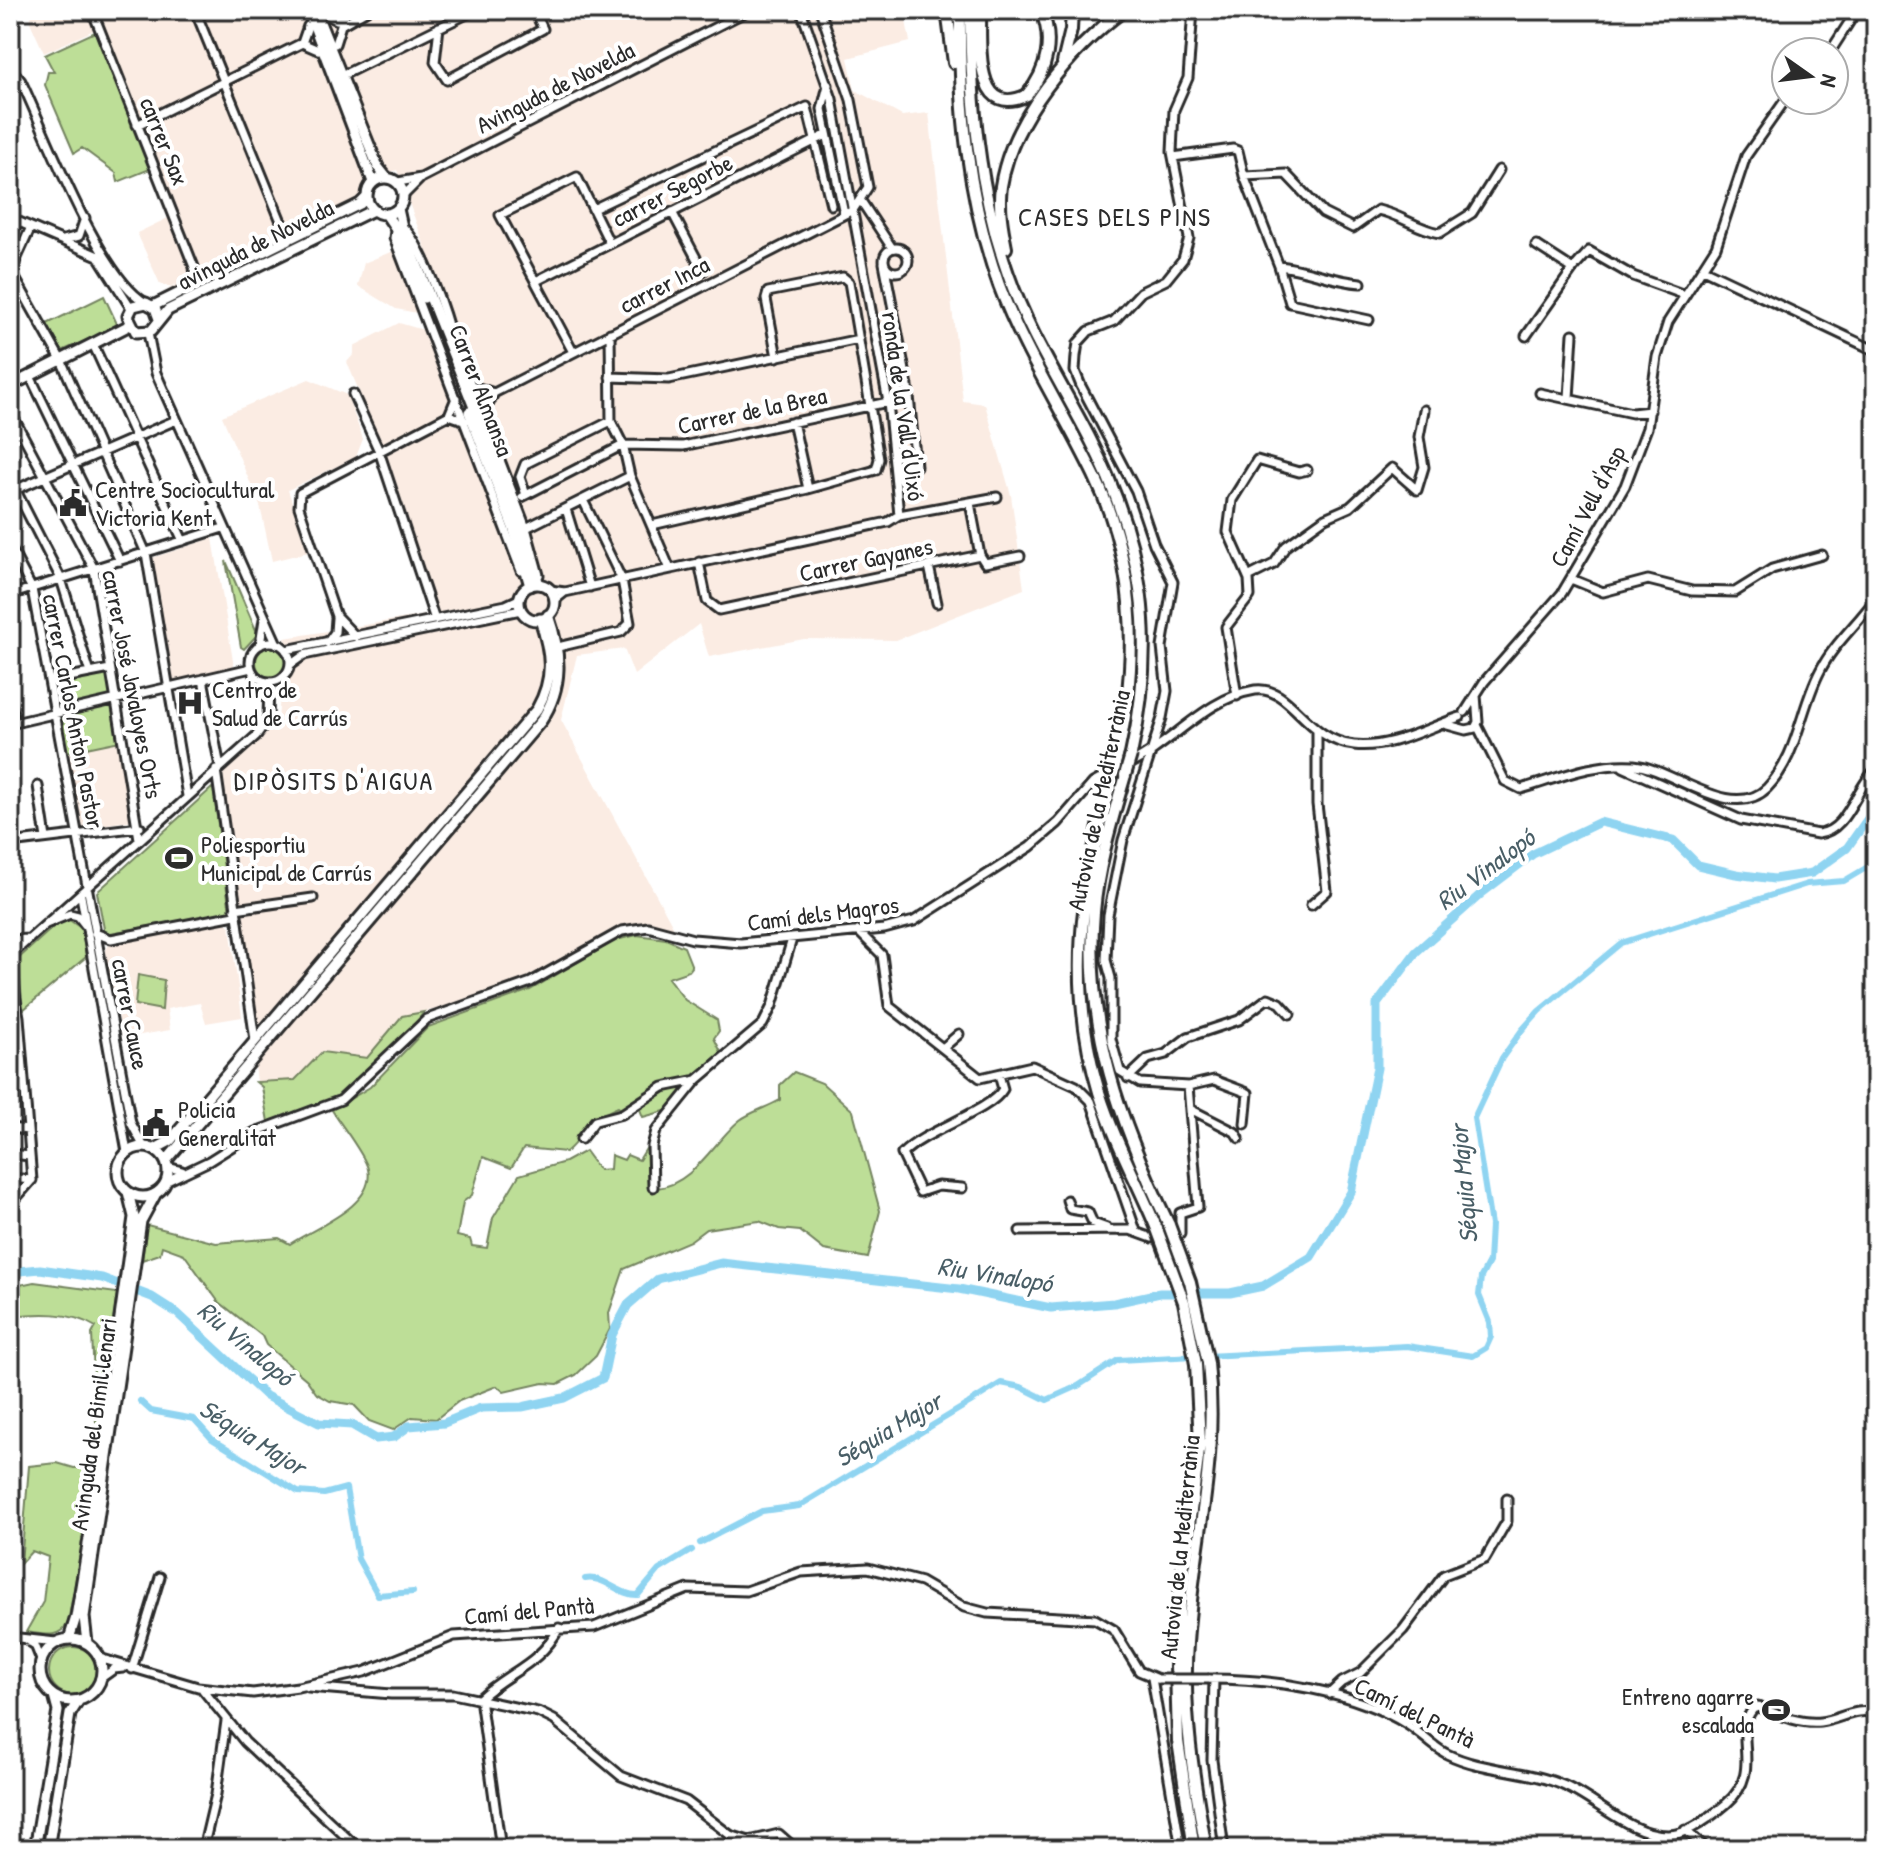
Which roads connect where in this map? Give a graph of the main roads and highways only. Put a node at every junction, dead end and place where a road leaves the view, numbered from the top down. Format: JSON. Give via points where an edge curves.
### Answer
{"nodes":[{"id":1,"x":308,"y":10,"type":"edge"},
{"id":2,"x":947,"y":10,"type":"edge"},
{"id":3,"x":960,"y":10,"type":"edge"},
{"id":4,"x":970,"y":10,"type":"edge"},
{"id":5,"x":980,"y":10,"type":"edge"},
{"id":6,"x":1041,"y":10,"type":"edge"},
{"id":7,"x":1072,"y":10,"type":"edge"},
{"id":8,"x":1124,"y":10,"type":"edge"},
{"id":9,"x":319,"y":11,"type":"edge"},
{"id":10,"x":1061,"y":69,"type":"junction"},
{"id":11,"x":386,"y":177,"type":"junction"},
{"id":12,"x":373,"y":182,"type":"junction"},
{"id":13,"x":367,"y":197,"type":"junction"},
{"id":14,"x":398,"y":209,"type":"junction"},
{"id":15,"x":373,"y":210,"type":"junction"},
{"id":16,"x":386,"y":214,"type":"junction"},
{"id":17,"x":399,"y":228,"type":"junction"},
{"id":18,"x":1019,"y":301,"type":"junction"},
{"id":19,"x":150,"y":304,"type":"junction"},
{"id":20,"x":1007,"y":304,"type":"junction"},
{"id":21,"x":159,"y":319,"type":"junction"},
{"id":22,"x":130,"y":325,"type":"junction"},
{"id":23,"x":10,"y":386,"type":"edge"},
{"id":24,"x":534,"y":581,"type":"junction"},
{"id":25,"x":544,"y":617,"type":"junction"},
{"id":26,"x":150,"y":1148,"type":"junction"},
{"id":27,"x":167,"y":1164,"type":"junction"},
{"id":28,"x":128,"y":1192,"type":"junction"},
{"id":29,"x":155,"y":1195,"type":"junction"},
{"id":30,"x":119,"y":1355,"type":"junction"},
{"id":31,"x":69,"y":1639,"type":"junction"},
{"id":32,"x":87,"y":1643,"type":"junction"},
{"id":33,"x":54,"y":1696,"type":"junction"},
{"id":34,"x":79,"y":1700,"type":"junction"},
{"id":35,"x":35,"y":1849,"type":"edge"},
{"id":36,"x":48,"y":1849,"type":"edge"},
{"id":37,"x":1194,"y":1849,"type":"edge"},
{"id":38,"x":1206,"y":1849,"type":"edge"}],
"edges":[{"from":1,"to":12,"type":"main road"},
{"from":2,"to":20,"type":"highway","via":[[969,197],[984,256]]},
{"from":3,"to":20,"type":"highway","name":"Autovia de la Mediterrània","via":[[969,171]]},
{"from":4,"to":18,"type":"highway","name":"Autovia de la Mediterrània","via":[[981,171]]},
{"from":5,"to":6,"type":"highway","via":[[983,80],[994,95],[1011,100],[1034,87],[1047,58],[1049,36]]},
{"from":7,"to":10,"type":"highway"},
{"from":8,"to":10,"type":"highway"},
{"from":9,"to":11,"type":"main road"},
{"from":10,"to":18,"type":"highway","via":[[1016,141],[1001,185],[1001,218]]},
{"from":11,"to":12,"type":"main road"},
{"from":11,"to":14,"type":"main road","via":[[398,182],[403,196]]},
{"from":12,"to":13,"type":"main road"},
{"from":13,"to":15,"type":"main road"},
{"from":13,"to":19,"type":"main road","name":"avinguda de Novelda","via":[[196,287]]},
{"from":14,"to":16,"type":"main road"},
{"from":14,"to":17,"type":"main road"},
{"from":15,"to":16,"type":"main road"},
{"from":15,"to":21,"type":"main road","name":"avinguda de Novelda"},
{"from":16,"to":17,"type":"main road","name":"Carrer Almansa"},
{"from":17,"to":24,"type":"main road","name":"Carrer Almansa"},
{"from":17,"to":24,"type":"main road","via":[[451,349]]},
{"from":18,"to":38,"type":"highway","name":"Autovia de la Mediterrània","bridge":true,"via":[[1111,481],[1133,547],[1145,631],[1131,755],[1095,903],[1096,1008],[1115,1101],[1190,1282],[1208,1363],[1212,1455],[1187,1642],[1186,1701]]},
{"from":19,"to":21,"type":"main road"},
{"from":19,"to":22,"type":"main road","via":[[131,308]]},
{"from":20,"to":37,"type":"highway","name":"Autovia de la Mediterrània","bridge":true,"via":[[1096,479],[1122,548],[1131,604],[1128,706],[1082,904],[1083,1011],[1099,1093],[1184,1302],[1196,1364],[1200,1443],[1177,1637],[1177,1709]]},
{"from":21,"to":22,"type":"main road","via":[[148,333]]},
{"from":22,"to":23,"type":"main road"},
{"from":24,"to":25,"type":"main road","via":[[553,595]]},
{"from":24,"to":25,"type":"main road","via":[[520,604],[530,618]]},
{"from":25,"to":26,"type":"main road","via":[[552,658],[537,709],[170,1141]]},
{"from":25,"to":27,"type":"main road","via":[[558,647],[555,693],[541,721]]},
{"from":26,"to":27,"type":"main road"},
{"from":26,"to":28,"type":"main road","via":[[127,1152],[118,1171]]},
{"from":27,"to":29,"type":"main road","via":[[167,1181]]},
{"from":28,"to":29,"type":"main road"},
{"from":28,"to":30,"type":"main road","name":"Avinguda del Bimil·lenari","via":[[133,1208]]},
{"from":29,"to":30,"type":"main road","name":"Avinguda del Bimil·lenari","via":[[145,1209]]},
{"from":30,"to":31,"type":"main road","name":"Avinguda del Bimil·lenari"},
{"from":30,"to":32,"type":"main road","name":"Avinguda del Bimil·lenari","via":[[84,1617]]},
{"from":31,"to":32,"type":"main road"},
{"from":31,"to":33,"type":"main road","via":[[56,1642],[41,1660],[42,1682]]},
{"from":32,"to":34,"type":"main road","via":[[99,1658],[100,1679]]},
{"from":33,"to":34,"type":"main road"},
{"from":33,"to":35,"type":"main road","via":[[58,1711]]},
{"from":34,"to":36,"type":"main road","via":[[70,1714]]}]}
